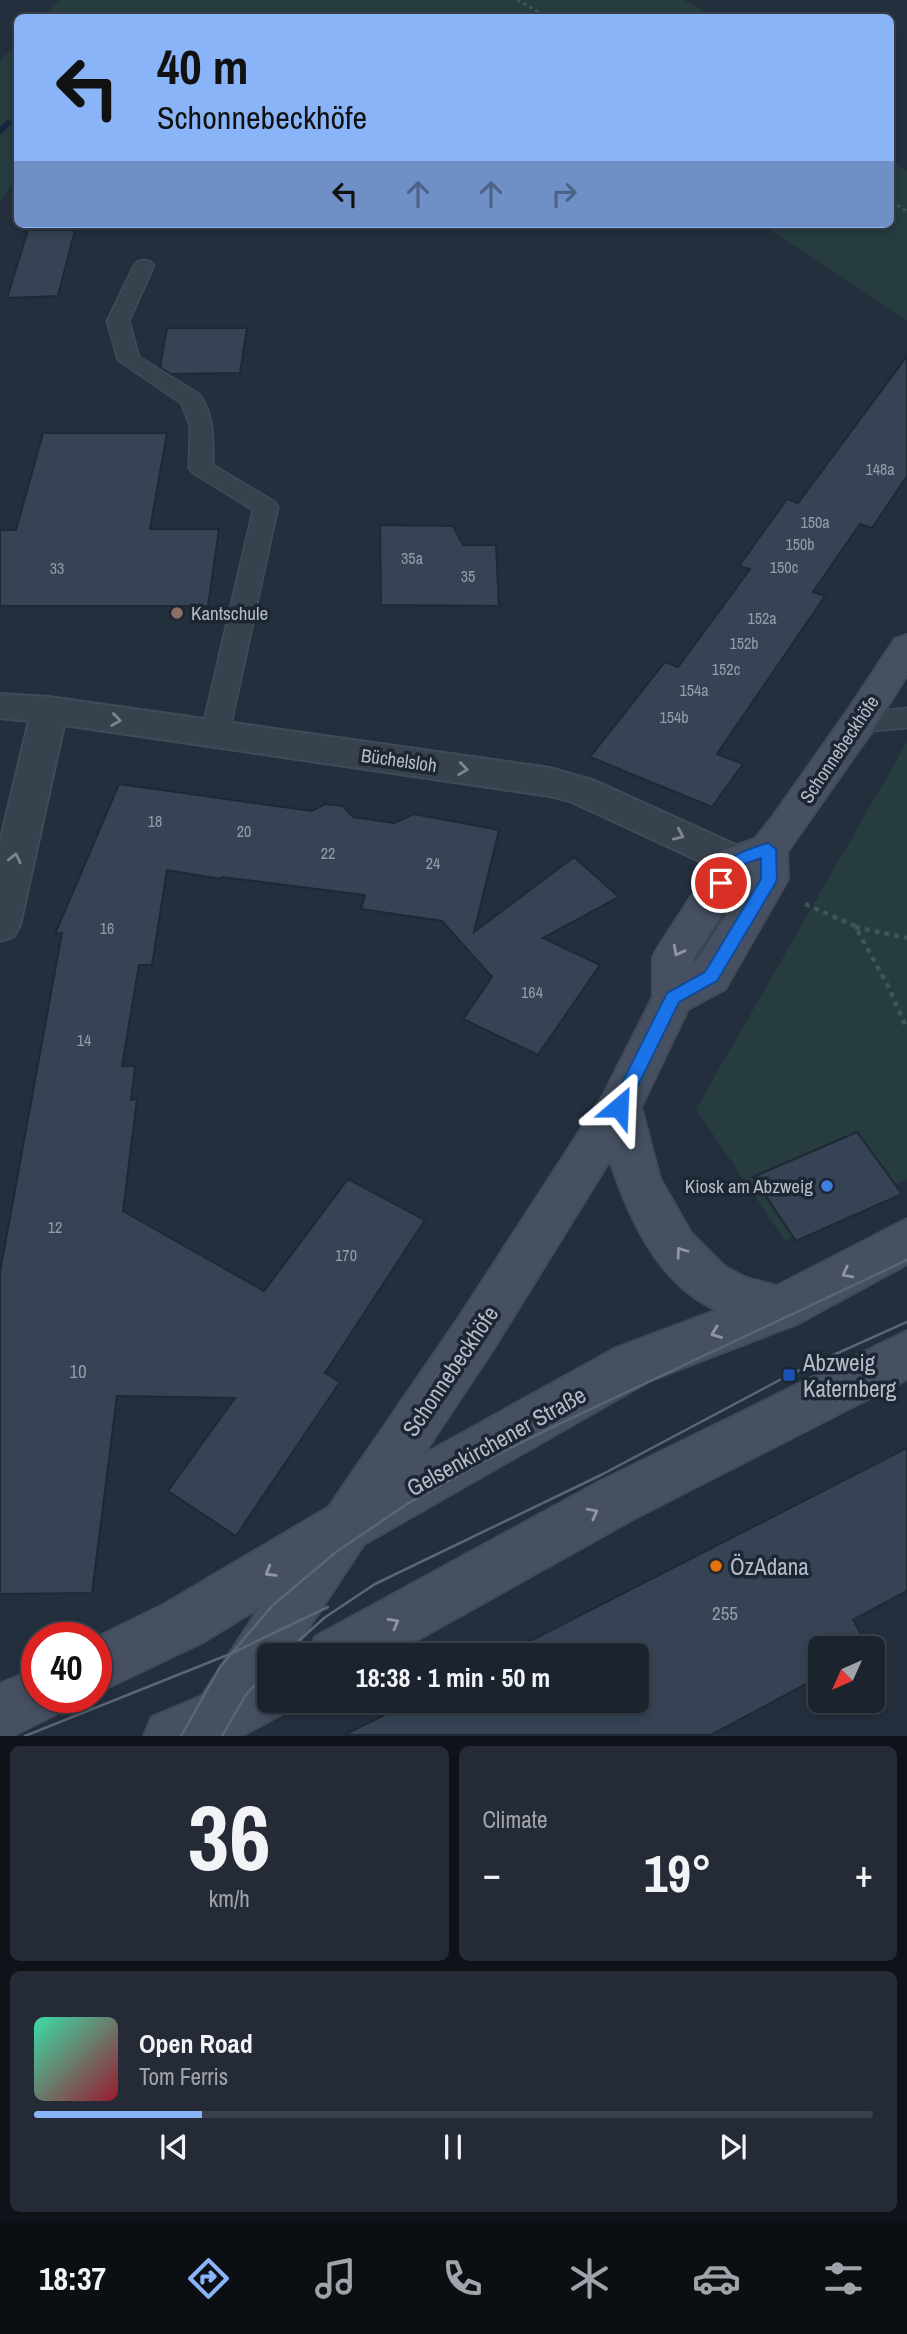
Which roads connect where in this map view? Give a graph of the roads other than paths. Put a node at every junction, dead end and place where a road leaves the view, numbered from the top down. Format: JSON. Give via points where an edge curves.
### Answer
{"nodes":[{"id":1,"x":144,"y":266,"type":"dead end"},
{"id":2,"x":907,"y":647,"type":"edge"},
{"id":3,"x":0,"y":706,"type":"edge"},
{"id":4,"x":49,"y":710,"type":"junction"},
{"id":5,"x":907,"y":718,"type":"edge"},
{"id":6,"x":859,"y":722,"type":"junction"},
{"id":7,"x":215,"y":734,"type":"junction"},
{"id":8,"x":752,"y":855,"type":"junction"},
{"id":9,"x":0,"y":925,"type":"edge"},
{"id":10,"x":619,"y":1107,"type":"junction"},
{"id":11,"x":907,"y":1240,"type":"edge"},
{"id":12,"x":780,"y":1309,"type":"junction"},
{"id":13,"x":907,"y":1354,"type":"edge"},
{"id":14,"x":349,"y":1524,"type":"junction"},
{"id":15,"x":358,"y":1643,"type":"edge"},
{"id":16,"x":112,"y":1658,"type":"edge"},
{"id":17,"x":257,"y":1698,"type":"edge"},
{"id":18,"x":21,"y":1703,"type":"edge"},
{"id":19,"x":0,"y":1713,"type":"edge"},
{"id":20,"x":218,"y":1725,"type":"edge"},
{"id":21,"x":171,"y":1735,"type":"edge"}],
"edges":[{"from":1,"to":7,"type":"lane","via":[[118,321],[129,360],[191,400],[202,426],[201,468],[266,507]]},
{"from":2,"to":6,"type":"main road","name":"Schonnebeckhöfe"},
{"from":3,"to":4,"type":"street","name":"Büchelsloh"},
{"from":4,"to":7,"type":"street","name":"Büchelsloh","one_way":true},
{"from":9,"to":4,"type":"street","one_way":true},
{"from":5,"to":6,"type":"lane"},
{"from":6,"to":8,"type":"main road","name":"Schonnebeckhöfe"},
{"from":7,"to":8,"type":"street","name":"Büchelsloh","one_way":true,"via":[[550,782]]},
{"from":8,"to":10,"type":"main road","name":"Schonnebeckhöfe","via":[[769,879],[711,977],[673,998]]},
{"from":12,"to":10,"type":"main road","one_way":true,"via":[[726,1291],[688,1262],[636,1177]]},
{"from":10,"to":14,"type":"main road","name":"Schonnebeckhöfe"},
{"from":11,"to":12,"type":"main road","name":"Gelsenkirchener Straße","one_way":true},
{"from":12,"to":14,"type":"main road","name":"Gelsenkirchener Straße","one_way":true,"via":[[632,1364]]},
{"from":15,"to":13,"type":"main road","one_way":true,"via":[[606,1506]]},
{"from":14,"to":16,"type":"main road","name":"Gelsenkirchener Straße","one_way":true,"via":[[184,1623]]},
{"from":14,"to":20,"type":"main road","name":"Schonnebeckhöfe"},
{"from":17,"to":20,"type":"main road"},
{"from":18,"to":19,"type":"main road"},
{"from":20,"to":21,"type":"main road"}]}
